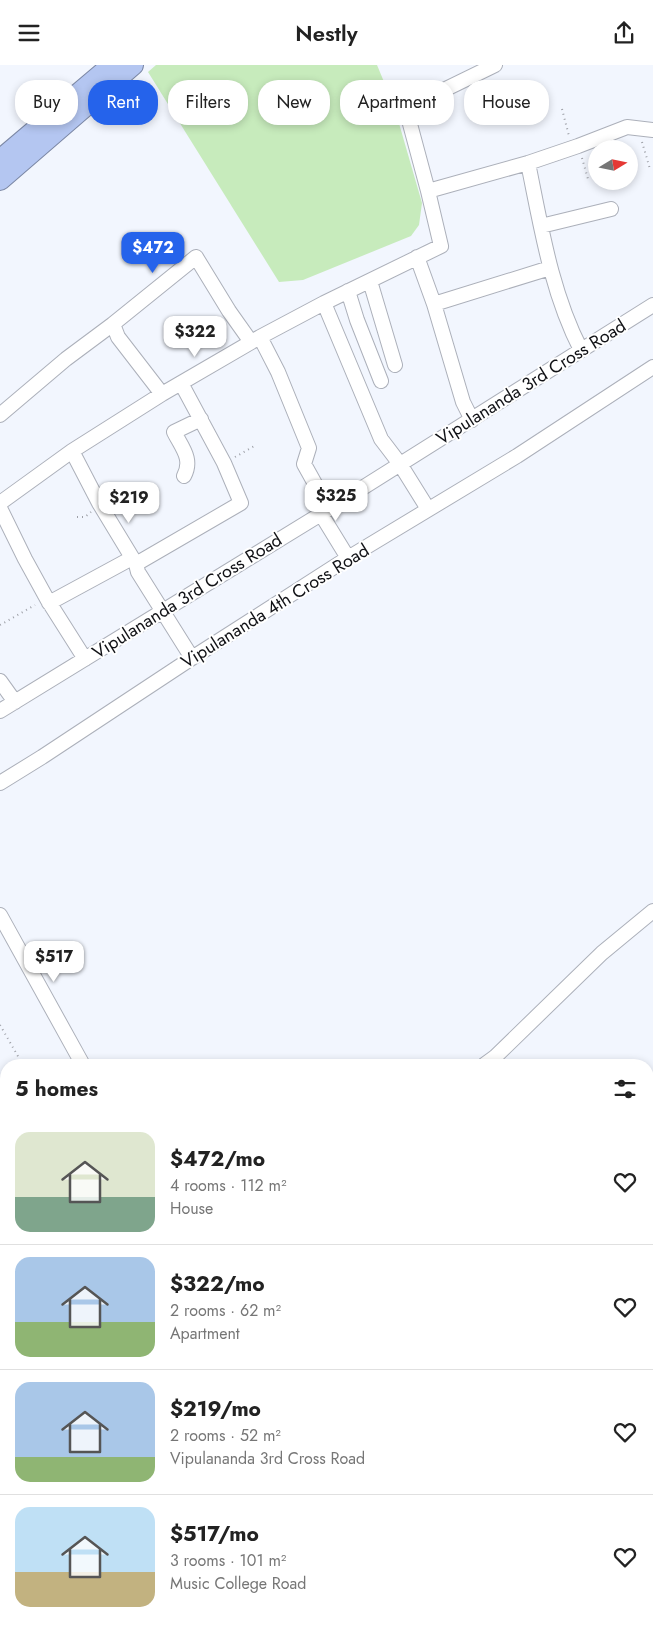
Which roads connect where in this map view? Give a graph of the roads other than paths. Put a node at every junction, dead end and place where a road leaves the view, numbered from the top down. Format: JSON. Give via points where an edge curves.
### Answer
{"nodes":[{"id":1,"x":112,"y":65,"type":"edge"},
{"id":2,"x":133,"y":65,"type":"edge"},
{"id":3,"x":495,"y":65,"type":"edge"},
{"id":4,"x":653,"y":130,"type":"edge"},
{"id":5,"x":0,"y":160,"type":"edge"},
{"id":6,"x":528,"y":163,"type":"junction"},
{"id":7,"x":0,"y":180,"type":"edge"},
{"id":8,"x":428,"y":191,"type":"junction"},
{"id":9,"x":611,"y":209,"type":"dead end"},
{"id":10,"x":541,"y":226,"type":"junction"},
{"id":11,"x":417,"y":257,"type":"junction"},
{"id":12,"x":550,"y":268,"type":"junction"},
{"id":13,"x":370,"y":281,"type":"junction"},
{"id":14,"x":348,"y":291,"type":"junction"},
{"id":15,"x":324,"y":303,"type":"junction"},
{"id":16,"x":434,"y":304,"type":"junction"},
{"id":17,"x":653,"y":305,"type":"edge"},
{"id":18,"x":114,"y":325,"type":"junction"},
{"id":19,"x":256,"y":340,"type":"junction"},
{"id":20,"x":581,"y":350,"type":"junction"},
{"id":21,"x":395,"y":365,"type":"dead end"},
{"id":22,"x":653,"y":367,"type":"edge"},
{"id":23,"x":381,"y":381,"type":"dead end"},
{"id":24,"x":181,"y":383,"type":"junction"},
{"id":25,"x":162,"y":394,"type":"junction"},
{"id":26,"x":0,"y":415,"type":"edge"},
{"id":27,"x":201,"y":419,"type":"junction"},
{"id":28,"x":472,"y":420,"type":"junction"},
{"id":29,"x":72,"y":451,"type":"junction"},
{"id":30,"x":400,"y":464,"type":"junction"},
{"id":31,"x":184,"y":476,"type":"dead end"},
{"id":32,"x":0,"y":503,"type":"edge"},
{"id":33,"x":0,"y":508,"type":"edge"},
{"id":34,"x":428,"y":509,"type":"junction"},
{"id":35,"x":325,"y":512,"type":"junction"},
{"id":36,"x":348,"y":558,"type":"junction"},
{"id":37,"x":134,"y":561,"type":"junction"},
{"id":38,"x":48,"y":601,"type":"junction"},
{"id":39,"x":162,"y":610,"type":"junction"},
{"id":40,"x":192,"y":658,"type":"junction"},
{"id":41,"x":85,"y":659,"type":"junction"},
{"id":42,"x":0,"y":681,"type":"edge"},
{"id":43,"x":15,"y":702,"type":"junction"},
{"id":44,"x":0,"y":711,"type":"edge"},
{"id":45,"x":0,"y":783,"type":"edge"},
{"id":46,"x":653,"y":911,"type":"edge"},
{"id":47,"x":0,"y":915,"type":"edge"},
{"id":48,"x":80,"y":1059,"type":"edge"},
{"id":49,"x":492,"y":1059,"type":"edge"}],
"edges":[{"from":1,"to":5,"type":"highway"},
{"from":2,"to":7,"type":"highway"},
{"from":3,"to":8,"type":"street","via":[[414,105],[410,110],[410,124]]},
{"from":4,"to":6,"type":"street","via":[[627,127]]},
{"from":6,"to":8,"type":"street"},
{"from":6,"to":10,"type":"street"},
{"from":8,"to":11,"type":"street","via":[[441,246]]},
{"from":9,"to":10,"type":"street"},
{"from":10,"to":12,"type":"street"},
{"from":11,"to":13,"type":"street"},
{"from":11,"to":16,"type":"street"},
{"from":12,"to":16,"type":"street"},
{"from":12,"to":20,"type":"street","via":[[570,329]]},
{"from":13,"to":14,"type":"street"},
{"from":13,"to":21,"type":"street"},
{"from":14,"to":15,"type":"street"},
{"from":14,"to":23,"type":"street"},
{"from":15,"to":19,"type":"street"},
{"from":15,"to":30,"type":"street","via":[[381,439]]},
{"from":16,"to":28,"type":"street","via":[[463,403]]},
{"from":17,"to":20,"type":"street","name":"Vipulananda 3rd Cross Road"},
{"from":18,"to":19,"type":"street","via":[[196,257],[229,311]]},
{"from":18,"to":25,"type":"street","via":[[118,337]]},
{"from":18,"to":26,"type":"street","via":[[66,359]]},
{"from":19,"to":24,"type":"street"},
{"from":19,"to":35,"type":"street","via":[[278,371],[309,448],[304,463]]},
{"from":20,"to":28,"type":"street","name":"Vipulananda 3rd Cross Road"},
{"from":22,"to":34,"type":"street","name":"Vipulananda 4th Cross Road","via":[[517,456]]},
{"from":24,"to":25,"type":"street"},
{"from":24,"to":27,"type":"street"},
{"from":25,"to":29,"type":"street"},
{"from":27,"to":31,"type":"street","via":[[174,432],[188,458]]},
{"from":27,"to":37,"type":"street","via":[[242,503]]},
{"from":28,"to":30,"type":"street","name":"Vipulananda 3rd Cross Road"},
{"from":29,"to":32,"type":"street"},
{"from":29,"to":37,"type":"street"},
{"from":30,"to":34,"type":"street"},
{"from":30,"to":35,"type":"street","name":"Vipulananda 3rd Cross Road"},
{"from":33,"to":38,"type":"street"},
{"from":34,"to":36,"type":"street","name":"Vipulananda 4th Cross Road"},
{"from":35,"to":36,"type":"street"},
{"from":35,"to":39,"type":"street","name":"Vipulananda 3rd Cross Road"},
{"from":36,"to":40,"type":"street","name":"Vipulananda 4th Cross Road"},
{"from":37,"to":38,"type":"street"},
{"from":37,"to":39,"type":"street"},
{"from":38,"to":41,"type":"street"},
{"from":39,"to":40,"type":"street"},
{"from":39,"to":41,"type":"street","name":"Vipulananda 3rd Cross Road"},
{"from":40,"to":45,"type":"street","name":"Vipulananda 4th Cross Road"},
{"from":41,"to":43,"type":"street","name":"Vipulananda 3rd Cross Road"},
{"from":42,"to":43,"type":"street"},
{"from":43,"to":44,"type":"street","name":"Vipulananda 3rd Cross Road"},
{"from":46,"to":49,"type":"street","via":[[602,953]]},
{"from":47,"to":48,"type":"street"}]}
